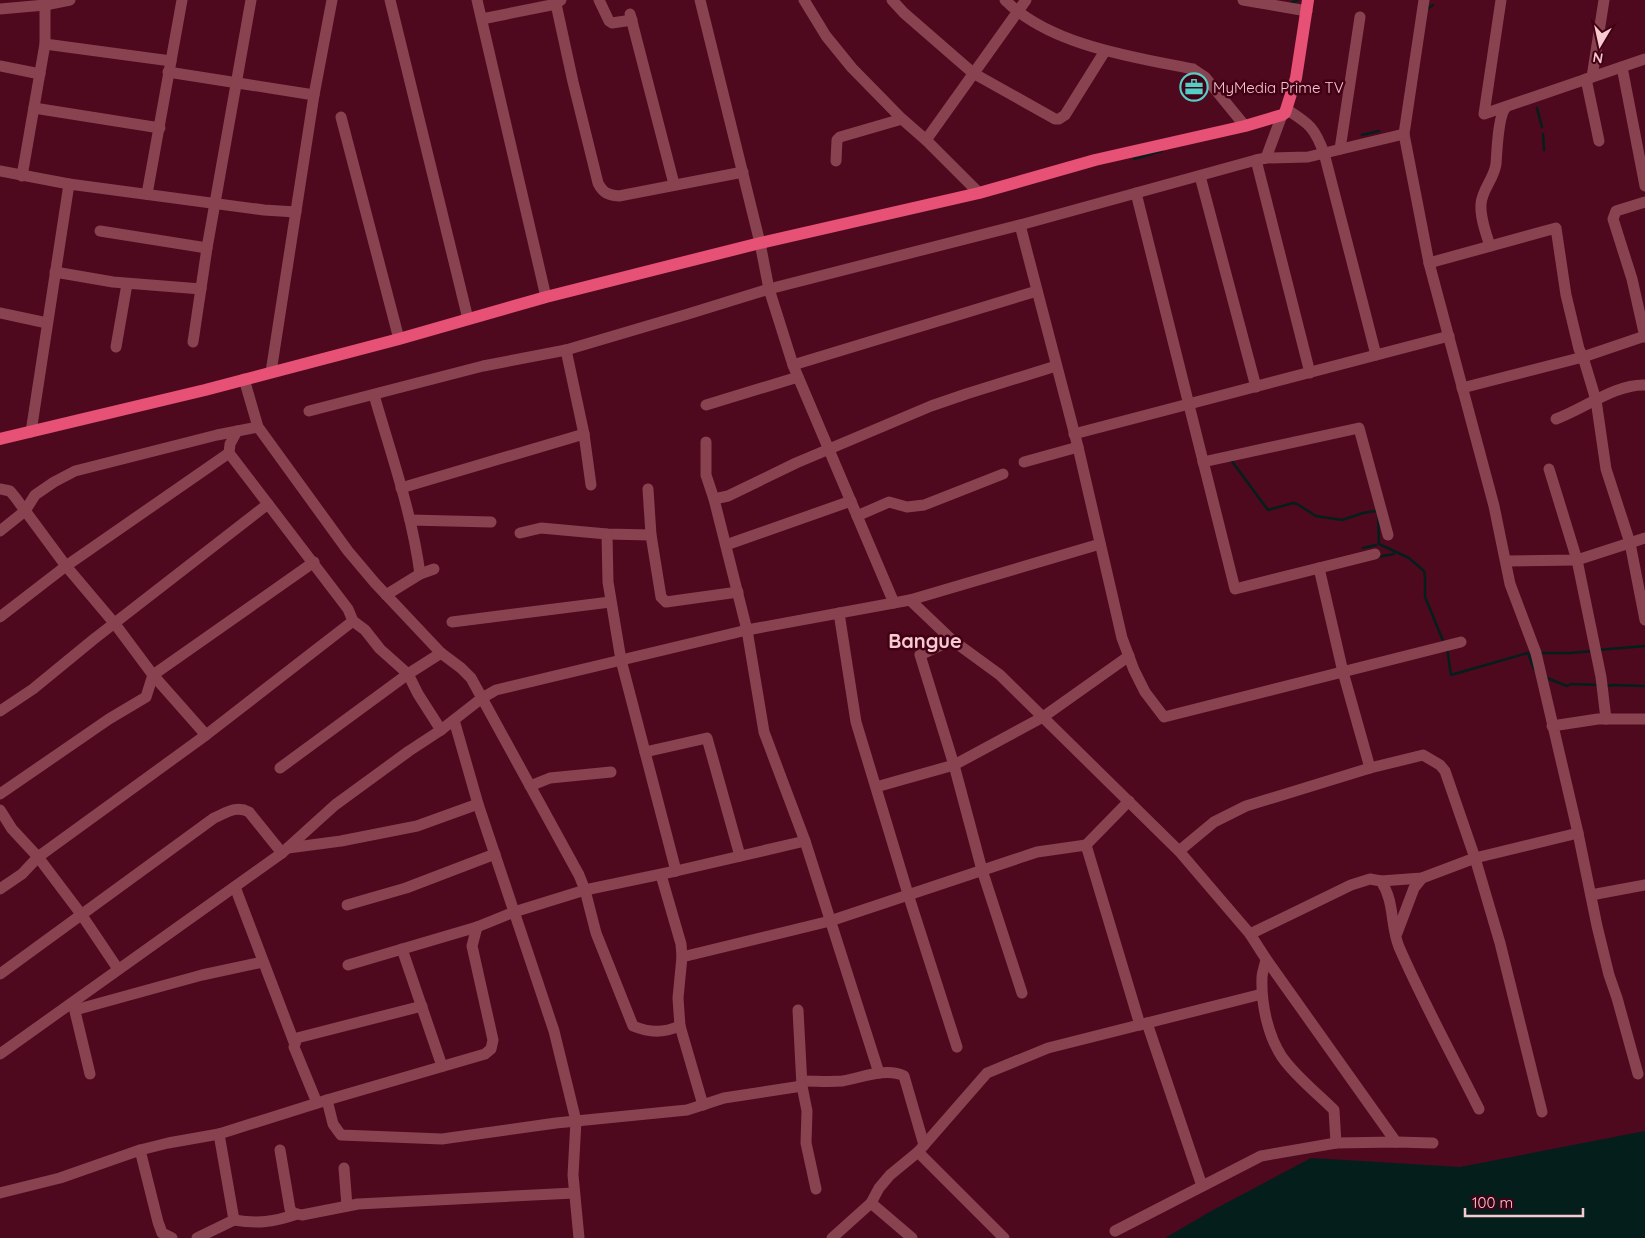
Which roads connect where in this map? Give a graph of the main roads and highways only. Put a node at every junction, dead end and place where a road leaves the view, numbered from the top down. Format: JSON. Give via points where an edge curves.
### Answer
{"nodes":[{"id":1,"x":1307,"y":5,"type":"edge"},
{"id":2,"x":0,"y":439,"type":"edge"}],
"edges":[{"from":1,"to":2,"type":"main road","via":[[1296,78],[1284,112],[1245,126],[760,243],[244,379]]}]}
